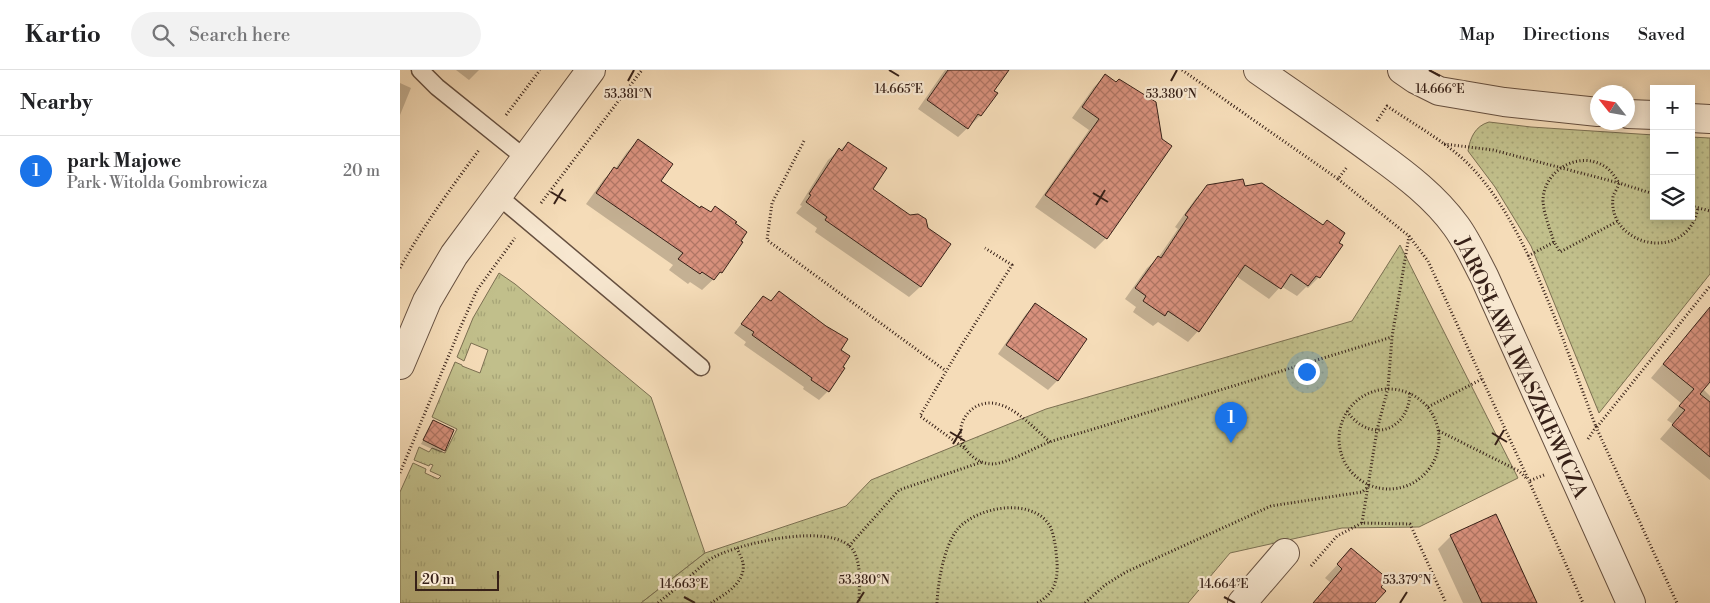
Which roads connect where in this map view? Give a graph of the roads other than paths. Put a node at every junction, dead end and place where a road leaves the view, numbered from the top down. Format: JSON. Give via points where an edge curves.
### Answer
{"nodes":[{"id":1,"x":420,"y":70,"type":"edge"},
{"id":2,"x":591,"y":70,"type":"edge"},
{"id":3,"x":1258,"y":70,"type":"edge"},
{"id":4,"x":1402,"y":70,"type":"edge"},
{"id":5,"x":1590,"y":111,"type":"edge"},
{"id":6,"x":1635,"y":114,"type":"edge"},
{"id":7,"x":1650,"y":115,"type":"edge"},
{"id":8,"x":1695,"y":118,"type":"edge"},
{"id":9,"x":1710,"y":119,"type":"edge"},
{"id":10,"x":525,"y":158,"type":"junction"},
{"id":11,"x":497,"y":195,"type":"junction"},
{"id":12,"x":400,"y":365,"type":"edge"},
{"id":13,"x":701,"y":367,"type":"dead end"},
{"id":14,"x":1285,"y":553,"type":"dead end"},
{"id":15,"x":1242,"y":603,"type":"edge"},
{"id":16,"x":1631,"y":603,"type":"edge"}],
"edges":[{"from":1,"to":10,"type":"lane"},
{"from":2,"to":10,"type":"street"},
{"from":3,"to":16,"type":"street","name":"JAROSŁAWA IWASZKIEWICZA","via":[[1420,187],[1456,226],[1484,276]]},
{"from":4,"to":5,"type":"street","via":[[1439,91]]},
{"from":6,"to":7,"type":"street"},
{"from":8,"to":9,"type":"street"},
{"from":10,"to":11,"type":"street"},
{"from":11,"to":12,"type":"street","via":[[440,278]]},
{"from":11,"to":13,"type":"lane"},
{"from":14,"to":15,"type":"street"}]}
